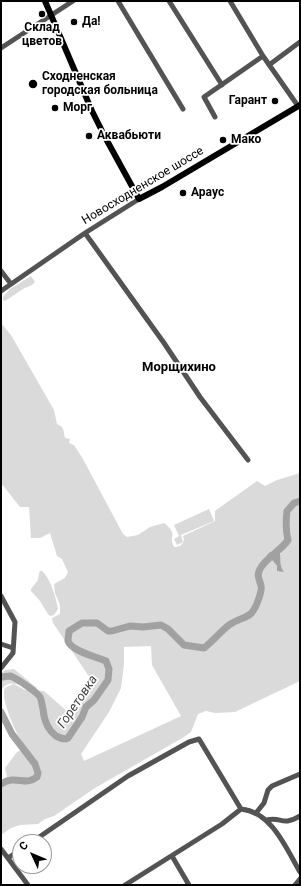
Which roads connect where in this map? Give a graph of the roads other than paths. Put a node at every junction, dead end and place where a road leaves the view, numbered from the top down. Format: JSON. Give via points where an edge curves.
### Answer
{"nodes":[{"id":1,"x":45,"y":1,"type":"edge"},
{"id":2,"x":73,"y":1,"type":"edge"},
{"id":3,"x":118,"y":1,"type":"edge"},
{"id":4,"x":169,"y":1,"type":"edge"},
{"id":5,"x":230,"y":1,"type":"edge"},
{"id":6,"x":51,"y":17,"type":"junction"},
{"id":7,"x":300,"y":42,"type":"edge"},
{"id":8,"x":1,"y":48,"type":"edge"},
{"id":9,"x":263,"y":56,"type":"junction"},
{"id":10,"x":269,"y":64,"type":"junction"},
{"id":11,"x":222,"y":85,"type":"junction"},
{"id":12,"x":299,"y":106,"type":"edge"},
{"id":13,"x":183,"y":109,"type":"dead end"},
{"id":14,"x":215,"y":117,"type":"dead end"},
{"id":15,"x":139,"y":198,"type":"junction"},
{"id":16,"x":85,"y":233,"type":"junction"},
{"id":17,"x":1,"y":271,"type":"edge"},
{"id":18,"x":11,"y":284,"type":"junction"},
{"id":19,"x":1,"y":291,"type":"edge"},
{"id":20,"x":248,"y":460,"type":"dead end"},
{"id":21,"x":1,"y":596,"type":"edge"},
{"id":22,"x":1,"y":644,"type":"edge"},
{"id":23,"x":13,"y":648,"type":"junction"},
{"id":24,"x":1,"y":668,"type":"edge"},
{"id":25,"x":300,"y":774,"type":"edge"},
{"id":26,"x":241,"y":809,"type":"junction"},
{"id":27,"x":256,"y":813,"type":"junction"},
{"id":28,"x":300,"y":816,"type":"edge"},
{"id":29,"x":267,"y":820,"type":"junction"},
{"id":30,"x":44,"y":834,"type":"edge"},
{"id":31,"x":1,"y":849,"type":"edge"},
{"id":32,"x":12,"y":855,"type":"edge"},
{"id":33,"x":172,"y":856,"type":"junction"},
{"id":34,"x":8,"y":858,"type":"junction"},
{"id":35,"x":300,"y":872,"type":"edge"},
{"id":36,"x":300,"y":879,"type":"edge"},
{"id":37,"x":28,"y":885,"type":"edge"},
{"id":38,"x":125,"y":885,"type":"edge"},
{"id":39,"x":189,"y":885,"type":"edge"},
{"id":40,"x":295,"y":885,"type":"edge"}],
"edges":[{"from":1,"to":6,"type":"main road"},
{"from":2,"to":6,"type":"street"},
{"from":3,"to":13,"type":"street"},
{"from":4,"to":11,"type":"street"},
{"from":5,"to":9,"type":"street"},
{"from":6,"to":8,"type":"street"},
{"from":6,"to":15,"type":"main road","via":[[92,111]]},
{"from":7,"to":10,"type":"street"},
{"from":9,"to":10,"type":"street"},
{"from":9,"to":11,"type":"street"},
{"from":10,"to":12,"type":"street"},
{"from":11,"to":14,"type":"street","via":[[204,97]]},
{"from":12,"to":15,"type":"main road","name":"Новосходненское шоссе"},
{"from":15,"to":16,"type":"street","name":"Новосходненское шоссе"},
{"from":16,"to":18,"type":"street","name":"Новосходненское шоссе"},
{"from":16,"to":20,"type":"street","via":[[200,397]]},
{"from":17,"to":18,"type":"street"},
{"from":18,"to":19,"type":"street","name":"Новосходненское шоссе"},
{"from":21,"to":23,"type":"street","via":[[15,622]]},
{"from":22,"to":23,"type":"street"},
{"from":23,"to":24,"type":"street","via":[[13,653]]},
{"from":25,"to":27,"type":"street","via":[[272,786]]},
{"from":26,"to":27,"type":"street"},
{"from":26,"to":30,"type":"street","via":[[199,739],[128,776]]},
{"from":26,"to":33,"type":"street"},
{"from":27,"to":29,"type":"street"},
{"from":28,"to":29,"type":"street","via":[[288,822]]},
{"from":29,"to":35,"type":"street"},
{"from":31,"to":34,"type":"street"},
{"from":32,"to":34,"type":"street"},
{"from":33,"to":38,"type":"street"},
{"from":33,"to":39,"type":"street"},
{"from":34,"to":37,"type":"street"},
{"from":36,"to":40,"type":"street"}]}
